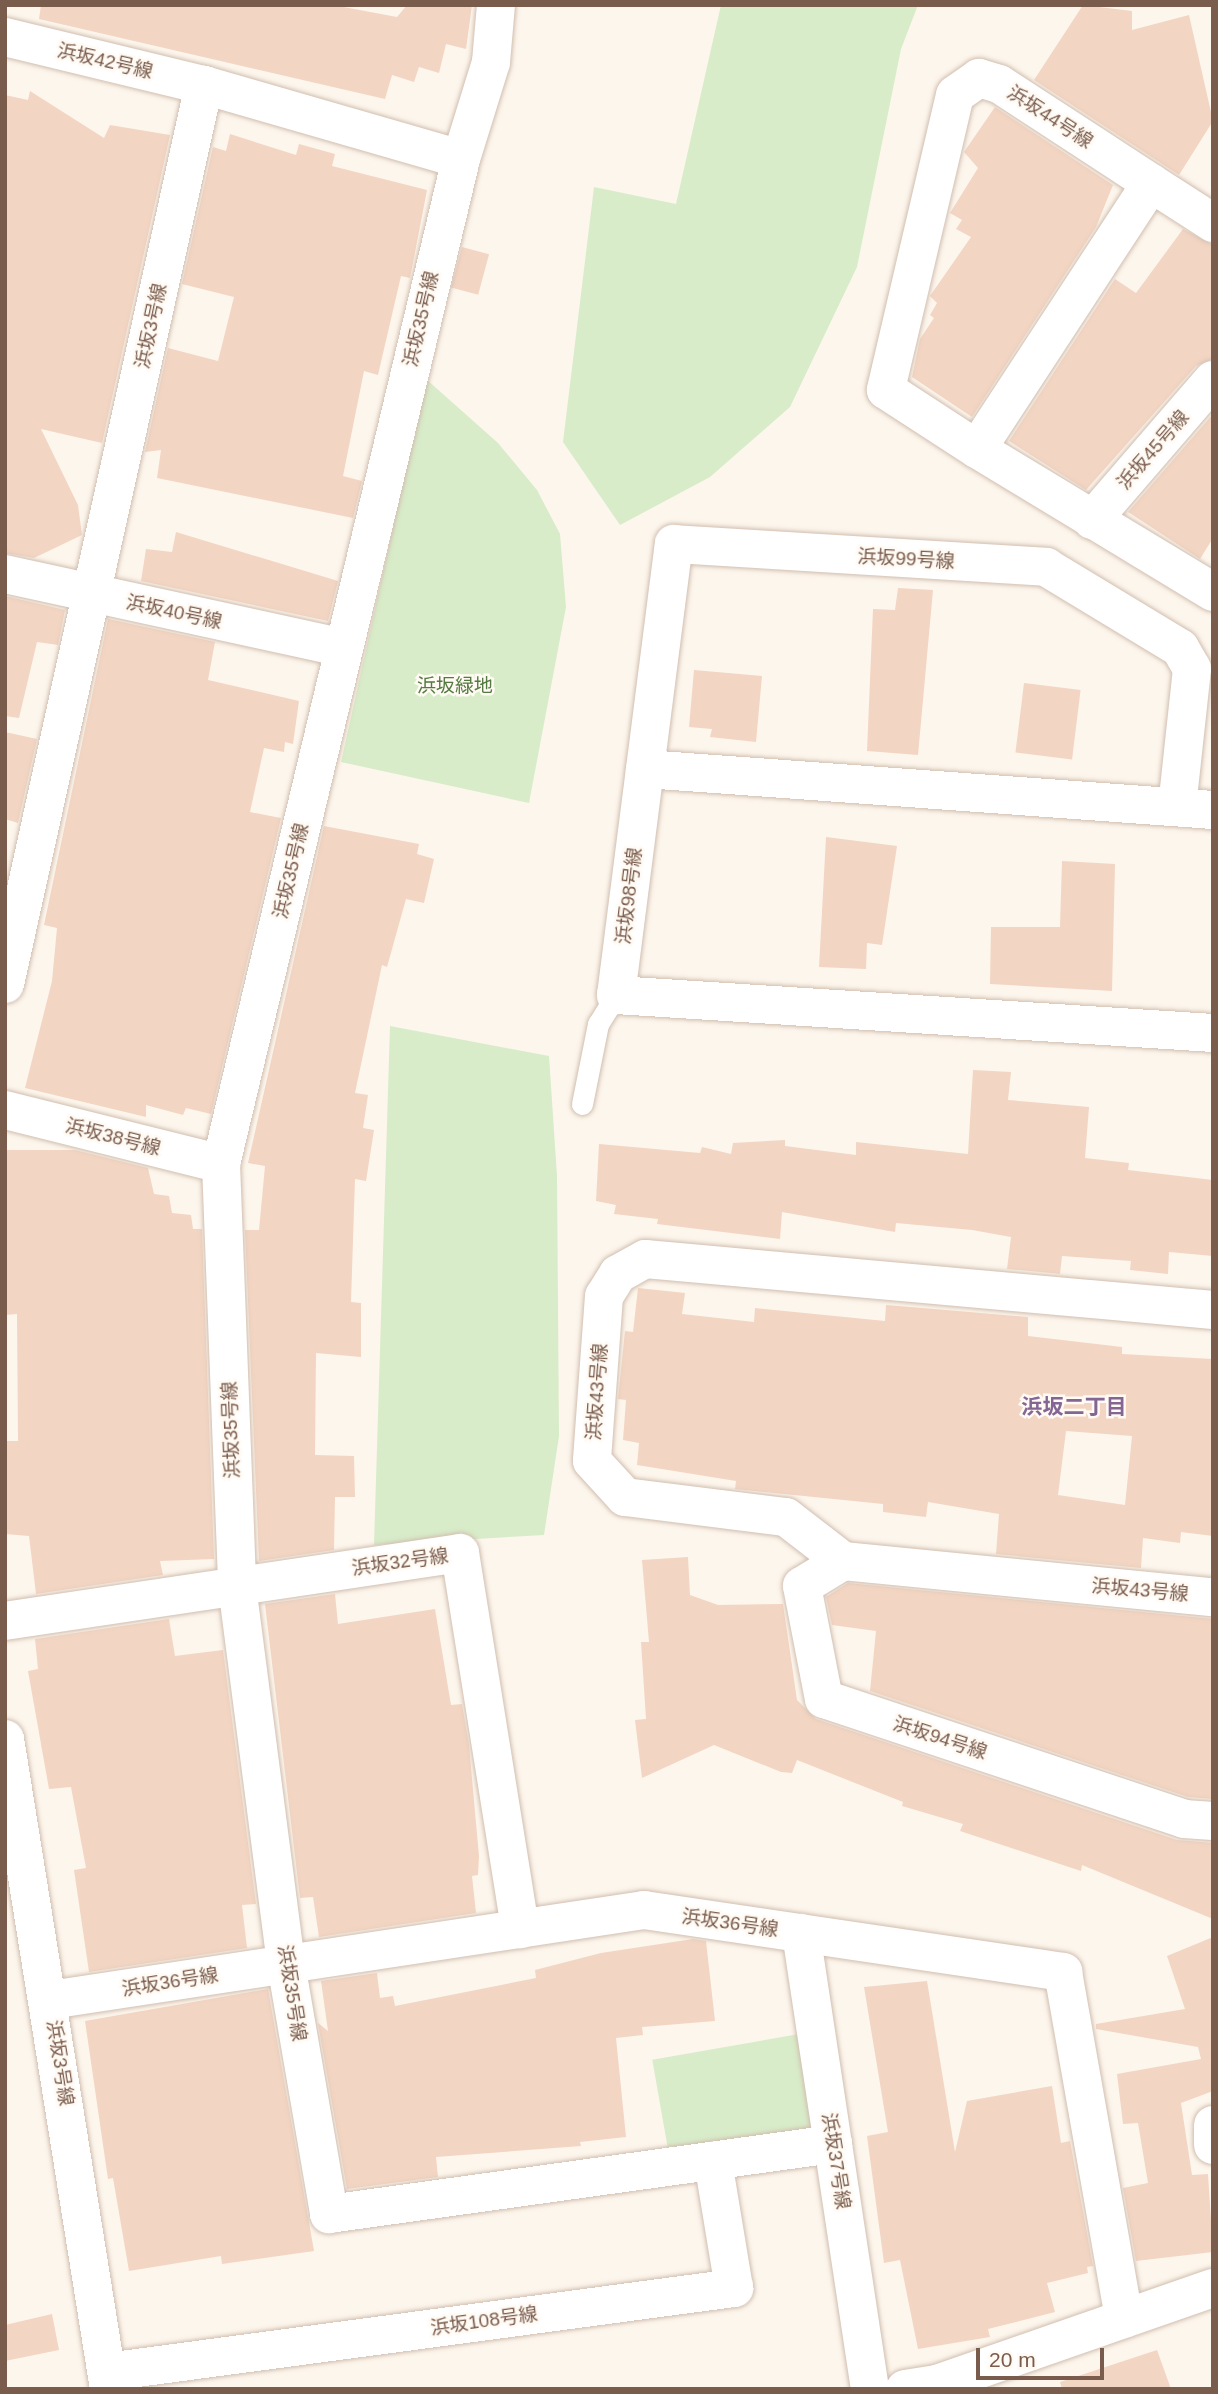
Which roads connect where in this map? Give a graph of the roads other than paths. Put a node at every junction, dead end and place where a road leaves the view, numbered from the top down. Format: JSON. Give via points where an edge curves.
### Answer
{"nodes":[{"id":1,"x":496,"y":5,"type":"edge"},
{"id":2,"x":5,"y":37,"type":"edge"},
{"id":3,"x":204,"y":85,"type":"junction"},
{"id":4,"x":461,"y":159,"type":"junction"},
{"id":5,"x":1151,"y":183,"type":"junction"},
{"id":6,"x":1213,"y":223,"type":"edge"},
{"id":7,"x":1213,"y":380,"type":"edge"},
{"id":8,"x":977,"y":449,"type":"junction"},
{"id":9,"x":1092,"y":520,"type":"junction"},
{"id":10,"x":5,"y":574,"type":"edge"},
{"id":11,"x":1213,"y":593,"type":"edge"},
{"id":12,"x":92,"y":595,"type":"junction"},
{"id":13,"x":344,"y":648,"type":"junction"},
{"id":14,"x":645,"y":769,"type":"junction"},
{"id":15,"x":1195,"y":808,"type":"edge"},
{"id":16,"x":21,"y":836,"type":"edge"},
{"id":17,"x":5,"y":984,"type":"edge"},
{"id":18,"x":616,"y":995,"type":"junction"},
{"id":19,"x":1213,"y":1033,"type":"edge"},
{"id":20,"x":582,"y":1104,"type":"dead end"},
{"id":21,"x":5,"y":1110,"type":"edge"},
{"id":22,"x":221,"y":1164,"type":"junction"},
{"id":23,"x":1213,"y":1310,"type":"edge"},
{"id":24,"x":843,"y":1561,"type":"junction"},
{"id":25,"x":237,"y":1586,"type":"junction"},
{"id":26,"x":1213,"y":1597,"type":"edge"},
{"id":27,"x":5,"y":1621,"type":"edge"},
{"id":28,"x":5,"y":1739,"type":"edge"},
{"id":29,"x":1213,"y":1821,"type":"edge"},
{"id":30,"x":520,"y":1929,"type":"junction"},
{"id":31,"x":801,"y":1933,"type":"junction"},
{"id":32,"x":286,"y":1964,"type":"junction"},
{"id":33,"x":50,"y":2000,"type":"junction"},
{"id":34,"x":1213,"y":2125,"type":"edge"},
{"id":35,"x":833,"y":2144,"type":"junction"},
{"id":36,"x":1213,"y":2145,"type":"edge"},
{"id":37,"x":713,"y":2161,"type":"junction"},
{"id":38,"x":1213,"y":2288,"type":"edge"},
{"id":39,"x":1124,"y":2319,"type":"junction"},
{"id":40,"x":108,"y":2380,"type":"edge"},
{"id":41,"x":870,"y":2389,"type":"edge"},
{"id":42,"x":905,"y":2389,"type":"edge"}],
"edges":[{"from":1,"to":4,"type":"street","via":[[491,62]]},
{"from":2,"to":3,"type":"street","name":"浜坂42号線"},
{"from":3,"to":4,"type":"street"},
{"from":3,"to":12,"type":"street","name":"浜坂3号線"},
{"from":4,"to":13,"type":"street","name":"浜坂35号線"},
{"from":5,"to":6,"type":"street"},
{"from":5,"to":8,"type":"street"},
{"from":5,"to":8,"type":"street","name":"浜坂44号線","via":[[999,84],[979,78],[955,94],[886,390]]},
{"from":7,"to":9,"type":"street","name":"浜坂45号線"},
{"from":8,"to":9,"type":"street","name":"浜坂44号線"},
{"from":9,"to":11,"type":"street","name":"浜坂44号線"},
{"from":10,"to":12,"type":"street","name":"浜坂40号線"},
{"from":12,"to":13,"type":"street","name":"浜坂40号線"},
{"from":12,"to":16,"type":"street","name":"浜坂3号線"},
{"from":13,"to":22,"type":"street","name":"浜坂35号線"},
{"from":14,"to":15,"type":"street"},
{"from":14,"to":15,"type":"street","name":"浜坂99号線","via":[[674,544],[1046,567],[1180,648],[1192,670]]},
{"from":14,"to":18,"type":"street","name":"浜坂98号線"},
{"from":16,"to":17,"type":"street","name":"浜坂3号線"},
{"from":18,"to":19,"type":"street"},
{"from":18,"to":20,"type":"lane","via":[[598,1024]]},
{"from":21,"to":22,"type":"street","name":"浜坂38号線"},
{"from":22,"to":25,"type":"street","name":"浜坂35号線"},
{"from":23,"to":24,"type":"street","name":"浜坂43号線","via":[[645,1259],[618,1274],[604,1296],[592,1461],[625,1497],[786,1517]]},
{"from":24,"to":26,"type":"street","name":"浜坂43号線"},
{"from":24,"to":29,"type":"street","name":"浜坂94号線","via":[[802,1586],[824,1699],[1184,1819]]},
{"from":25,"to":27,"type":"street","name":"浜坂32号線"},
{"from":25,"to":30,"type":"street","name":"浜坂32号線","via":[[460,1553]]},
{"from":25,"to":32,"type":"street","name":"浜坂35号線"},
{"from":28,"to":33,"type":"street","name":"浜坂3号線"},
{"from":30,"to":31,"type":"street","name":"浜坂36号線","via":[[644,1910]]},
{"from":30,"to":32,"type":"street","name":"浜坂36号線"},
{"from":31,"to":35,"type":"street","name":"浜坂37号線"},
{"from":31,"to":39,"type":"street","name":"浜坂36号線","via":[[1063,1972]]},
{"from":32,"to":33,"type":"street","name":"浜坂36号線"},
{"from":32,"to":37,"type":"street","name":"浜坂35号線","via":[[329,2214]]},
{"from":33,"to":40,"type":"street","name":"浜坂3号線"},
{"from":34,"to":36,"type":"street"},
{"from":35,"to":37,"type":"street","name":"浜坂35号線"},
{"from":35,"to":41,"type":"street","name":"浜坂37号線"},
{"from":37,"to":40,"type":"street","name":"浜坂108号線","via":[[734,2288]]},
{"from":38,"to":39,"type":"street"},
{"from":39,"to":42,"type":"street","via":[[937,2384]]}]}
